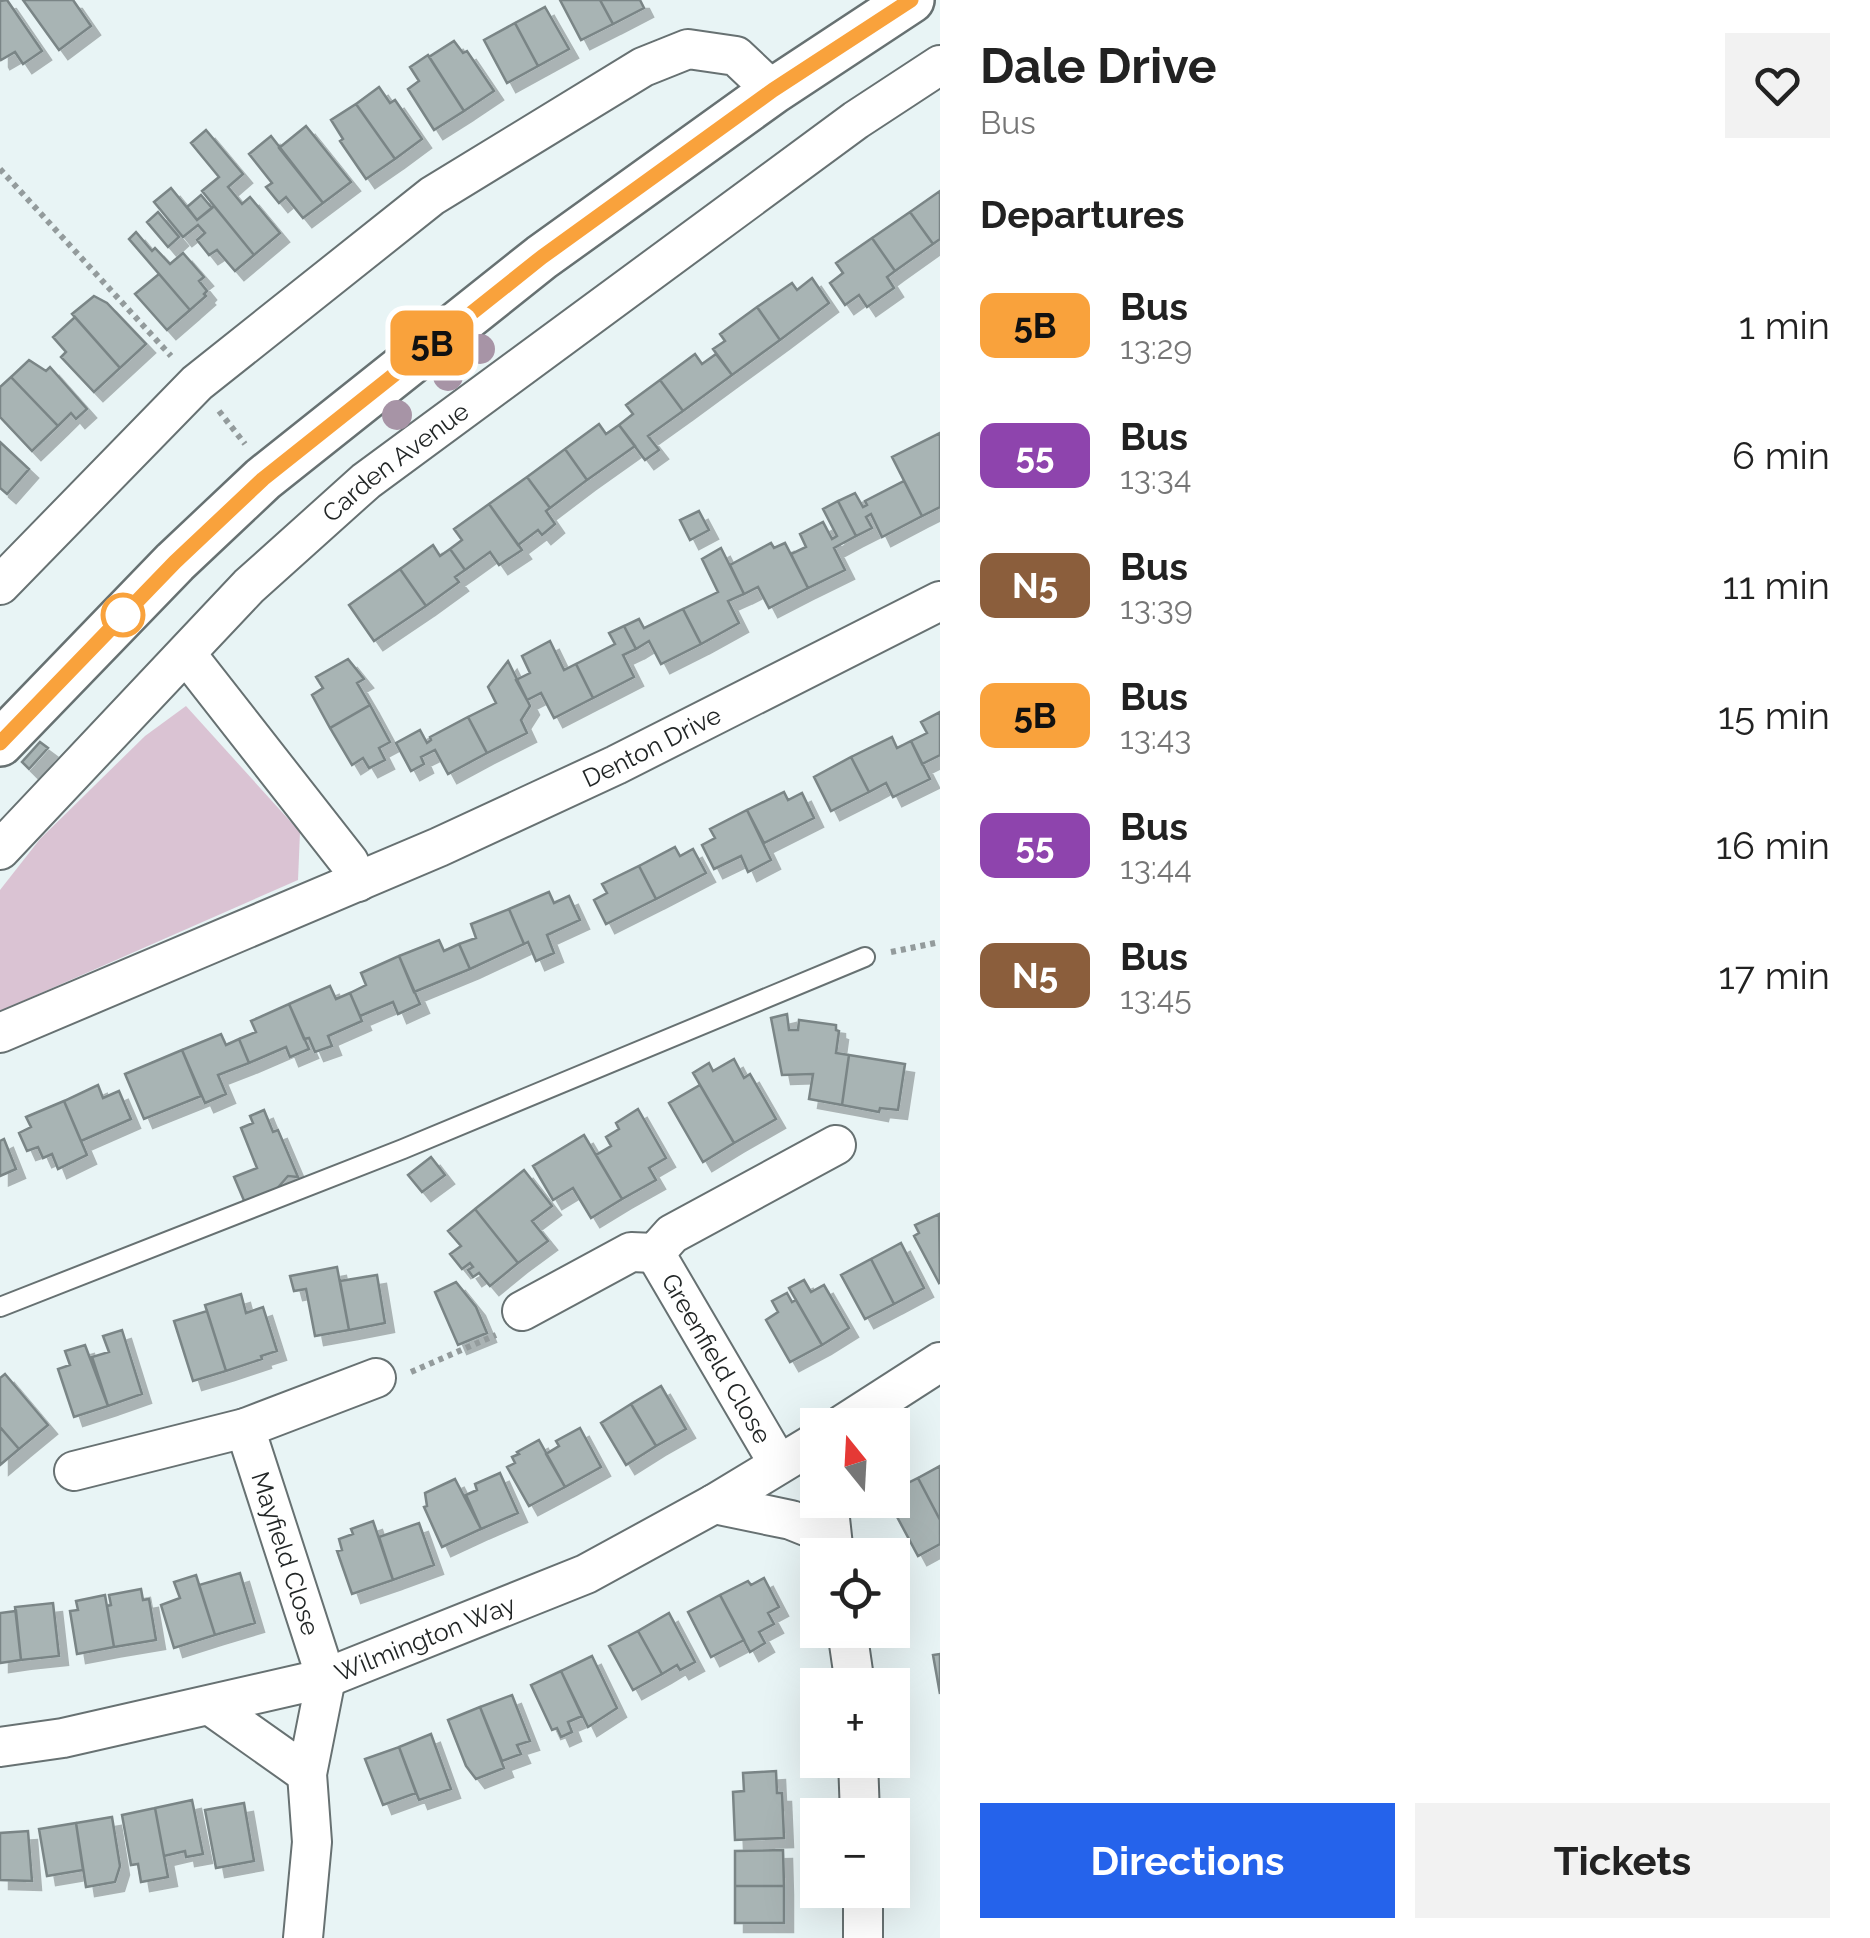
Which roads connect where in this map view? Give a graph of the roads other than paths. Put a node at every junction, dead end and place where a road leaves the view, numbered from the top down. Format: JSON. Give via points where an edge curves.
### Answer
{"nodes":[{"id":1,"x":911,"y":0,"type":"edge"},
{"id":2,"x":940,"y":66,"type":"edge"},
{"id":3,"x":773,"y":90,"type":"junction"},
{"id":4,"x":0,"y":585,"type":"edge"},
{"id":5,"x":940,"y":601,"type":"edge"},
{"id":6,"x":187,"y":655,"type":"junction"},
{"id":7,"x":0,"y":743,"type":"edge"},
{"id":8,"x":0,"y":850,"type":"edge"},
{"id":9,"x":358,"y":882,"type":"junction"},
{"id":10,"x":865,"y":957,"type":"road end"},
{"id":11,"x":0,"y":1033,"type":"edge"},
{"id":12,"x":836,"y":1146,"type":"dead end"},
{"id":13,"x":655,"y":1253,"type":"junction"},
{"id":14,"x":0,"y":1307,"type":"edge"},
{"id":15,"x":510,"y":1323,"type":"road end"},
{"id":16,"x":940,"y":1362,"type":"edge"},
{"id":17,"x":388,"y":1377,"type":"road end"},
{"id":18,"x":868,"y":1408,"type":"edge"},
{"id":19,"x":245,"y":1428,"type":"junction"},
{"id":20,"x":800,"y":1451,"type":"edge"},
{"id":21,"x":778,"y":1463,"type":"junction"},
{"id":22,"x":74,"y":1470,"type":"dead end"},
{"id":23,"x":714,"y":1504,"type":"junction"},
{"id":24,"x":831,"y":1530,"type":"edge"},
{"id":25,"x":326,"y":1678,"type":"junction"},
{"id":26,"x":211,"y":1706,"type":"junction"},
{"id":27,"x":0,"y":1747,"type":"edge"},
{"id":28,"x":306,"y":1774,"type":"junction"},
{"id":29,"x":863,"y":1908,"type":"edge"},
{"id":30,"x":303,"y":1938,"type":"edge"},
{"id":31,"x":864,"y":1938,"type":"edge"}],
"edges":[{"from":1,"to":3,"type":"street"},
{"from":2,"to":6,"type":"street","name":"Carden Avenue","via":[[856,120],[366,481],[249,586]]},
{"from":3,"to":4,"type":"street","via":[[736,56],[688,49],[643,67],[432,196],[197,384]]},
{"from":3,"to":7,"type":"street","via":[[542,257],[263,479]]},
{"from":5,"to":9,"type":"street","name":"Denton Drive","via":[[616,765]]},
{"from":6,"to":8,"type":"street","name":"Carden Avenue"},
{"from":6,"to":9,"type":"street","via":[[350,862]]},
{"from":9,"to":11,"type":"street","name":"Denton Drive"},
{"from":10,"to":14,"type":"lane"},
{"from":12,"to":13,"type":"street","name":"Greenfield Close","via":[[672,1234]]},
{"from":13,"to":15,"type":"street","name":"Greenfield Close","via":[[631,1252]]},
{"from":13,"to":21,"type":"street","name":"Greenfield Close"},
{"from":16,"to":18,"type":"street"},
{"from":17,"to":19,"type":"street"},
{"from":19,"to":22,"type":"street"},
{"from":19,"to":25,"type":"street","name":"Mayfield Close"},
{"from":20,"to":21,"type":"street","name":"Wilmington Way"},
{"from":21,"to":23,"type":"street","name":"Wilmington Way"},
{"from":23,"to":24,"type":"street"},
{"from":23,"to":25,"type":"street","name":"Wilmington Way","via":[[586,1574]]},
{"from":25,"to":26,"type":"street","name":"Wilmington Way"},
{"from":25,"to":28,"type":"street"},
{"from":26,"to":27,"type":"street","name":"Wilmington Way"},
{"from":26,"to":28,"type":"street"},
{"from":28,"to":30,"type":"street","via":[[312,1842]]},
{"from":29,"to":31,"type":"street"}]}
